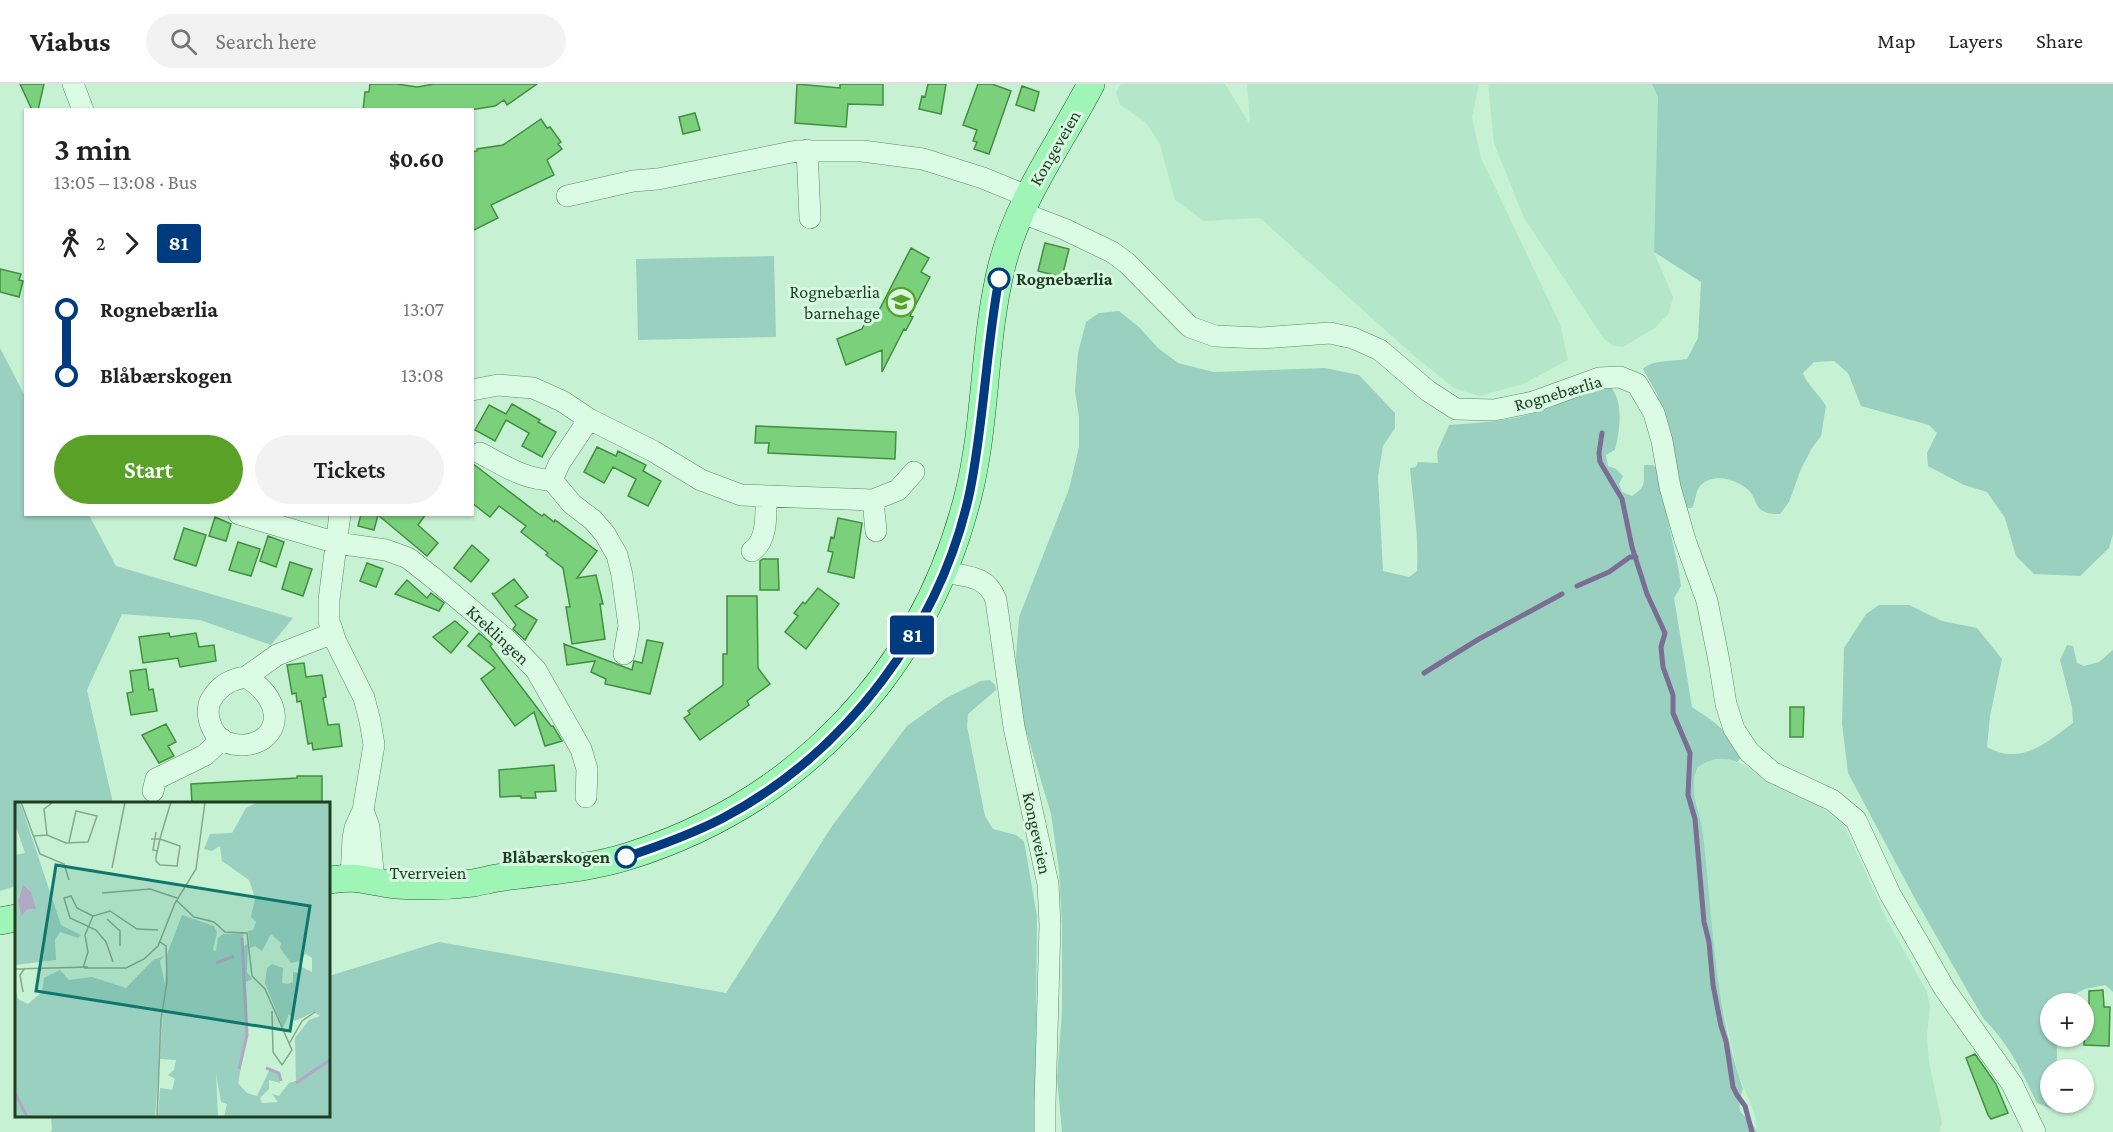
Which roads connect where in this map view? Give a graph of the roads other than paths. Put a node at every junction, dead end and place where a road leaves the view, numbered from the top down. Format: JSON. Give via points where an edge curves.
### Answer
{"nodes":[{"id":1,"x":73,"y":84,"type":"edge"},
{"id":2,"x":1091,"y":84,"type":"edge"},
{"id":3,"x":82,"y":108,"type":"edge"},
{"id":4,"x":807,"y":150,"type":"junction"},
{"id":5,"x":567,"y":196,"type":"dead end"},
{"id":6,"x":1024,"y":204,"type":"junction"},
{"id":7,"x":810,"y":218,"type":"dead end"},
{"id":8,"x":474,"y":390,"type":"edge"},
{"id":9,"x":589,"y":419,"type":"junction"},
{"id":10,"x":480,"y":453,"type":"dead end"},
{"id":11,"x":914,"y":472,"type":"dead end"},
{"id":12,"x":552,"y":480,"type":"junction"},
{"id":13,"x":766,"y":496,"type":"junction"},
{"id":14,"x":873,"y":500,"type":"junction"},
{"id":15,"x":246,"y":516,"type":"edge"},
{"id":16,"x":340,"y":516,"type":"edge"},
{"id":17,"x":876,"y":531,"type":"dead end"},
{"id":18,"x":337,"y":543,"type":"junction"},
{"id":19,"x":752,"y":551,"type":"dead end"},
{"id":20,"x":944,"y":572,"type":"junction"},
{"id":21,"x":333,"y":633,"type":"junction"},
{"id":22,"x":624,"y":654,"type":"dead end"},
{"id":23,"x":246,"y":677,"type":"junction"},
{"id":24,"x":222,"y":739,"type":"junction"},
{"id":25,"x":153,"y":791,"type":"dead end"},
{"id":26,"x":586,"y":797,"type":"dead end"},
{"id":27,"x":357,"y":878,"type":"edge"},
{"id":28,"x":15,"y":918,"type":"edge"},
{"id":29,"x":0,"y":921,"type":"edge"},
{"id":30,"x":1045,"y":1132,"type":"edge"},
{"id":31,"x":2035,"y":1132,"type":"edge"}],
"edges":[{"from":1,"to":3,"type":"street"},
{"from":2,"to":6,"type":"main road","name":"Kongeveien"},
{"from":4,"to":5,"type":"street","name":"Rognebærlia"},
{"from":4,"to":6,"type":"street","name":"Rognebærlia","via":[[862,151],[922,159],[983,178]]},
{"from":4,"to":7,"type":"street"},
{"from":6,"to":20,"type":"main road","name":"Tverrveien","via":[[1004,256],[969,493]]},
{"from":6,"to":31,"type":"street","name":"Rognebærlia","via":[[1113,252],[1191,327],[1215,336],[1261,338],[1330,333],[1353,338],[1380,350],[1456,409],[1494,410],[1533,402],[1599,378],[1620,377],[1637,384],[1654,413],[1673,498],[1707,601],[1734,729],[1749,752],[1772,772],[1832,800],[1856,820],[1890,894],[1944,988],[2012,1084]]},
{"from":8,"to":9,"type":"street","via":[[498,385],[533,388]]},
{"from":9,"to":12,"type":"street"},
{"from":9,"to":13,"type":"street","via":[[701,480],[741,495]]},
{"from":10,"to":12,"type":"street","via":[[520,474]]},
{"from":11,"to":14,"type":"street","via":[[898,490]]},
{"from":12,"to":22,"type":"street","via":[[572,504],[593,520],[617,555],[629,626]]},
{"from":13,"to":14,"type":"street"},
{"from":13,"to":19,"type":"street","via":[[763,537],[759,547]]},
{"from":14,"to":17,"type":"street"},
{"from":15,"to":18,"type":"street","name":"Kreklingen"},
{"from":16,"to":18,"type":"street"},
{"from":18,"to":21,"type":"street","via":[[328,610]]},
{"from":18,"to":26,"type":"street","name":"Kreklingen","via":[[386,550],[408,558],[507,640],[536,670],[581,749],[587,769]]},
{"from":20,"to":27,"type":"main road","name":"Tverrveien","via":[[917,627],[888,672],[836,733],[794,770],[724,817],[626,857],[575,869],[499,878],[466,871],[422,869]]},
{"from":20,"to":30,"type":"street","name":"Kongeveien","via":[[981,581],[988,585],[996,600],[1014,727],[1048,884]]},
{"from":21,"to":23,"type":"street","via":[[277,655]]},
{"from":21,"to":27,"type":"street","via":[[364,699],[373,735],[363,810],[353,838]]},
{"from":23,"to":24,"type":"street","via":[[233,679],[218,689],[210,701],[208,717]]},
{"from":23,"to":24,"type":"street","via":[[260,686],[273,707],[272,732],[261,741],[246,745]]},
{"from":24,"to":25,"type":"street","via":[[205,756],[156,778]]},
{"from":28,"to":29,"type":"main road"}]}
